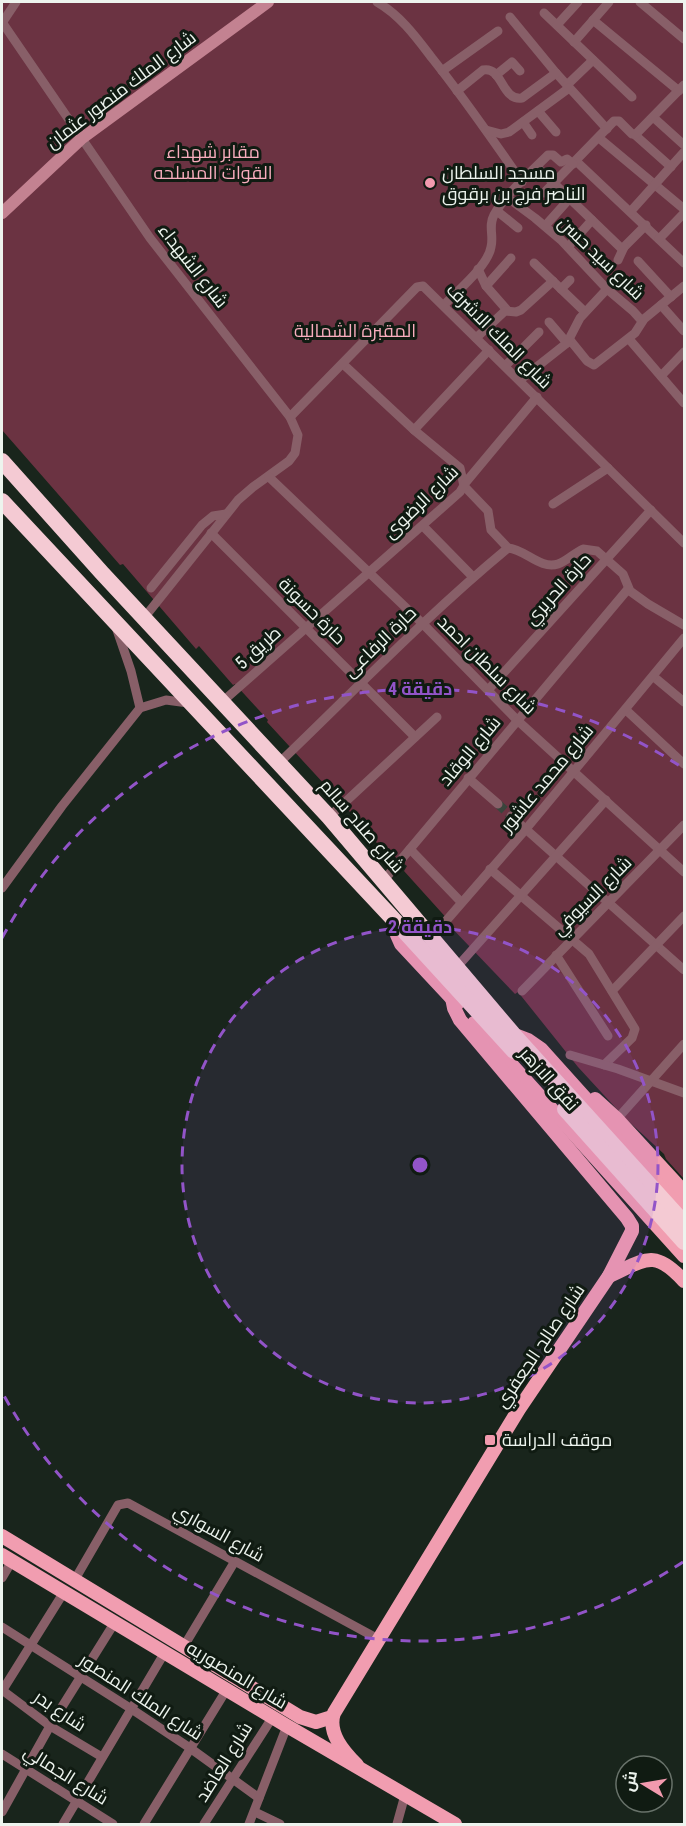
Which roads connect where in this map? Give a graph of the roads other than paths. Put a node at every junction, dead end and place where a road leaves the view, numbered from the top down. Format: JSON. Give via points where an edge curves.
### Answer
{"nodes":[{"id":1,"x":16,"y":2,"type":"edge"},
{"id":2,"x":268,"y":2,"type":"edge"},
{"id":3,"x":377,"y":2,"type":"edge"},
{"id":4,"x":578,"y":2,"type":"edge"},
{"id":5,"x":609,"y":2,"type":"edge"},
{"id":6,"x":640,"y":2,"type":"edge"},
{"id":7,"x":544,"y":13,"type":"dead end"},
{"id":8,"x":510,"y":17,"type":"dead end"},
{"id":9,"x":593,"y":20,"type":"junction"},
{"id":10,"x":2,"y":23,"type":"edge"},
{"id":11,"x":557,"y":25,"type":"junction"},
{"id":12,"x":498,"y":31,"type":"dead end"},
{"id":13,"x":684,"y":39,"type":"edge"},
{"id":14,"x":574,"y":42,"type":"junction"},
{"id":15,"x":593,"y":60,"type":"junction"},
{"id":16,"x":442,"y":71,"type":"junction"},
{"id":17,"x":520,"y":71,"type":"dead end"},
{"id":18,"x":556,"y":73,"type":"junction"},
{"id":19,"x":496,"y":75,"type":"junction"},
{"id":20,"x":568,"y":86,"type":"junction"},
{"id":21,"x":682,"y":88,"type":"edge"},
{"id":22,"x":458,"y":91,"type":"junction"},
{"id":23,"x":632,"y":97,"type":"dead end"},
{"id":24,"x":538,"y":111,"type":"junction"},
{"id":25,"x":654,"y":117,"type":"junction"},
{"id":26,"x":523,"y":122,"type":"junction"},
{"id":27,"x":607,"y":129,"type":"junction"},
{"id":28,"x":486,"y":130,"type":"junction"},
{"id":29,"x":556,"y":132,"type":"dead end"},
{"id":30,"x":634,"y":134,"type":"junction"},
{"id":31,"x":532,"y":135,"type":"dead end"},
{"id":32,"x":599,"y":138,"type":"junction"},
{"id":33,"x":81,"y":139,"type":"junction"},
{"id":34,"x":684,"y":145,"type":"edge"},
{"id":35,"x":684,"y":152,"type":"edge"},
{"id":36,"x":574,"y":163,"type":"junction"},
{"id":37,"x":537,"y":167,"type":"junction"},
{"id":38,"x":670,"y":167,"type":"junction"},
{"id":39,"x":522,"y":182,"type":"junction"},
{"id":40,"x":554,"y":183,"type":"junction"},
{"id":41,"x":655,"y":185,"type":"junction"},
{"id":42,"x":544,"y":194,"type":"dead end"},
{"id":43,"x":508,"y":198,"type":"junction"},
{"id":44,"x":570,"y":198,"type":"junction"},
{"id":45,"x":497,"y":211,"type":"junction"},
{"id":46,"x":631,"y":211,"type":"junction"},
{"id":47,"x":684,"y":211,"type":"edge"},
{"id":48,"x":2,"y":213,"type":"edge"},
{"id":49,"x":592,"y":219,"type":"junction"},
{"id":50,"x":646,"y":225,"type":"junction"},
{"id":51,"x":545,"y":226,"type":"junction"},
{"id":52,"x":518,"y":228,"type":"dead end"},
{"id":53,"x":660,"y":239,"type":"junction"},
{"id":54,"x":568,"y":247,"type":"junction"},
{"id":55,"x":624,"y":247,"type":"junction"},
{"id":56,"x":682,"y":256,"type":"edge"},
{"id":57,"x":511,"y":258,"type":"dead end"},
{"id":58,"x":618,"y":260,"type":"dead end"},
{"id":59,"x":638,"y":261,"type":"dead end"},
{"id":60,"x":534,"y":263,"type":"dead end"},
{"id":61,"x":478,"y":269,"type":"junction"},
{"id":62,"x":570,"y":280,"type":"dead end"},
{"id":63,"x":553,"y":281,"type":"junction"},
{"id":64,"x":486,"y":286,"type":"junction"},
{"id":65,"x":684,"y":286,"type":"edge"},
{"id":66,"x":561,"y":289,"type":"junction"},
{"id":67,"x":607,"y":289,"type":"junction"},
{"id":68,"x":671,"y":297,"type":"junction"},
{"id":69,"x":444,"y":305,"type":"junction"},
{"id":70,"x":661,"y":305,"type":"junction"},
{"id":71,"x":507,"y":310,"type":"junction"},
{"id":72,"x":585,"y":312,"type":"junction"},
{"id":73,"x":642,"y":321,"type":"junction"},
{"id":74,"x":549,"y":322,"type":"dead end"},
{"id":75,"x":684,"y":331,"type":"edge"},
{"id":76,"x":539,"y":332,"type":"dead end"},
{"id":77,"x":476,"y":338,"type":"junction"},
{"id":78,"x":629,"y":339,"type":"junction"},
{"id":79,"x":569,"y":341,"type":"junction"},
{"id":80,"x":489,"y":350,"type":"junction"},
{"id":81,"x":684,"y":352,"type":"edge"},
{"id":82,"x":342,"y":364,"type":"junction"},
{"id":83,"x":505,"y":366,"type":"junction"},
{"id":84,"x":661,"y":376,"type":"junction"},
{"id":85,"x":520,"y":380,"type":"junction"},
{"id":86,"x":537,"y":397,"type":"junction"},
{"id":87,"x":684,"y":403,"type":"edge"},
{"id":88,"x":290,"y":417,"type":"junction"},
{"id":89,"x":414,"y":430,"type":"junction"},
{"id":90,"x":2,"y":461,"type":"edge"},
{"id":91,"x":608,"y":468,"type":"junction"},
{"id":92,"x":269,"y":477,"type":"junction"},
{"id":93,"x":464,"y":486,"type":"junction"},
{"id":94,"x":2,"y":501,"type":"edge"},
{"id":95,"x":552,"y":504,"type":"dead end"},
{"id":96,"x":651,"y":510,"type":"junction"},
{"id":97,"x":226,"y":514,"type":"junction"},
{"id":98,"x":423,"y":526,"type":"junction"},
{"id":99,"x":211,"y":533,"type":"junction"},
{"id":100,"x":684,"y":543,"type":"edge"},
{"id":101,"x":508,"y":548,"type":"junction"},
{"id":102,"x":607,"y":560,"type":"junction"},
{"id":103,"x":370,"y":572,"type":"junction"},
{"id":104,"x":473,"y":577,"type":"junction"},
{"id":105,"x":151,"y":588,"type":"dead end"},
{"id":106,"x":628,"y":589,"type":"junction"},
{"id":107,"x":144,"y":618,"type":"junction"},
{"id":108,"x":113,"y":621,"type":"junction"},
{"id":109,"x":423,"y":624,"type":"junction"},
{"id":110,"x":684,"y":625,"type":"edge"},
{"id":111,"x":305,"y":628,"type":"junction"},
{"id":112,"x":684,"y":638,"type":"edge"},
{"id":113,"x":654,"y":677,"type":"junction"},
{"id":114,"x":362,"y":684,"type":"junction"},
{"id":115,"x":489,"y":689,"type":"junction"},
{"id":116,"x":222,"y":702,"type":"junction"},
{"id":117,"x":684,"y":702,"type":"edge"},
{"id":118,"x":193,"y":704,"type":"junction"},
{"id":119,"x":140,"y":708,"type":"junction"},
{"id":120,"x":626,"y":710,"type":"junction"},
{"id":121,"x":437,"y":717,"type":"dead end"},
{"id":122,"x":517,"y":720,"type":"junction"},
{"id":123,"x":416,"y":737,"type":"junction"},
{"id":124,"x":279,"y":763,"type":"junction"},
{"id":125,"x":684,"y":764,"type":"edge"},
{"id":126,"x":574,"y":771,"type":"junction"},
{"id":127,"x":468,"y":778,"type":"junction"},
{"id":128,"x":606,"y":800,"type":"junction"},
{"id":129,"x":498,"y":804,"type":"tunnel mouth"},
{"id":130,"x":511,"y":816,"type":"tunnel mouth"},
{"id":131,"x":329,"y":817,"type":"junction"},
{"id":132,"x":684,"y":825,"type":"edge"},
{"id":133,"x":526,"y":829,"type":"junction"},
{"id":134,"x":410,"y":849,"type":"junction"},
{"id":135,"x":661,"y":850,"type":"junction"},
{"id":136,"x":556,"y":855,"type":"junction"},
{"id":137,"x":490,"y":869,"type":"junction"},
{"id":138,"x":684,"y":872,"type":"edge"},
{"id":139,"x":384,"y":880,"type":"junction"},
{"id":140,"x":2,"y":888,"type":"edge"},
{"id":141,"x":521,"y":895,"type":"junction"},
{"id":142,"x":461,"y":902,"type":"junction"},
{"id":143,"x":609,"y":903,"type":"junction"},
{"id":144,"x":684,"y":916,"type":"edge"},
{"id":145,"x":396,"y":922,"type":"junction"},
{"id":146,"x":432,"y":937,"type":"junction"},
{"id":147,"x":572,"y":940,"type":"junction"},
{"id":148,"x":658,"y":945,"type":"junction"},
{"id":149,"x":556,"y":955,"type":"junction"},
{"id":150,"x":457,"y":967,"type":"junction"},
{"id":151,"x":684,"y":970,"type":"edge"},
{"id":152,"x":522,"y":990,"type":"dead end"},
{"id":153,"x":612,"y":991,"type":"junction"},
{"id":154,"x":452,"y":998,"type":"junction"},
{"id":155,"x":513,"y":1034,"type":"junction"},
{"id":156,"x":608,"y":1036,"type":"dead end"},
{"id":157,"x":684,"y":1044,"type":"edge"},
{"id":158,"x":570,"y":1055,"type":"dead end"},
{"id":159,"x":604,"y":1065,"type":"junction"},
{"id":160,"x":651,"y":1081,"type":"junction"},
{"id":161,"x":579,"y":1092,"type":"junction"},
{"id":162,"x":684,"y":1093,"type":"edge"},
{"id":163,"x":618,"y":1119,"type":"junction"},
{"id":164,"x":684,"y":1192,"type":"edge"},
{"id":165,"x":684,"y":1208,"type":"edge"},
{"id":166,"x":684,"y":1223,"type":"edge"},
{"id":167,"x":684,"y":1242,"type":"edge"},
{"id":168,"x":684,"y":1256,"type":"edge"},
{"id":169,"x":609,"y":1276,"type":"junction"},
{"id":170,"x":684,"y":1281,"type":"edge"},
{"id":171,"x":2,"y":1536,"type":"edge"},
{"id":172,"x":7,"y":1558,"type":"edge"},
{"id":173,"x":235,"y":1561,"type":"junction"},
{"id":174,"x":2,"y":1578,"type":"edge"},
{"id":175,"x":74,"y":1581,"type":"junction"},
{"id":176,"x":64,"y":1592,"type":"junction"},
{"id":177,"x":115,"y":1622,"type":"junction"},
{"id":178,"x":2,"y":1627,"type":"edge"},
{"id":179,"x":380,"y":1640,"type":"junction"},
{"id":180,"x":31,"y":1646,"type":"junction"},
{"id":181,"x":184,"y":1646,"type":"junction"},
{"id":182,"x":165,"y":1652,"type":"junction"},
{"id":183,"x":81,"y":1676,"type":"junction"},
{"id":184,"x":227,"y":1689,"type":"junction"},
{"id":185,"x":2,"y":1690,"type":"edge"},
{"id":186,"x":267,"y":1697,"type":"junction"},
{"id":187,"x":130,"y":1708,"type":"junction"},
{"id":188,"x":257,"y":1709,"type":"junction"},
{"id":189,"x":332,"y":1717,"type":"junction"},
{"id":190,"x":272,"y":1718,"type":"junction"},
{"id":191,"x":50,"y":1726,"type":"junction"},
{"id":192,"x":287,"y":1726,"type":"junction"},
{"id":193,"x":190,"y":1748,"type":"junction"},
{"id":194,"x":2,"y":1754,"type":"edge"},
{"id":195,"x":102,"y":1757,"type":"junction"},
{"id":196,"x":357,"y":1765,"type":"junction"},
{"id":197,"x":26,"y":1770,"type":"junction"},
{"id":198,"x":232,"y":1780,"type":"junction"},
{"id":199,"x":405,"y":1795,"type":"junction"},
{"id":200,"x":259,"y":1798,"type":"junction"},
{"id":201,"x":77,"y":1801,"type":"junction"},
{"id":202,"x":2,"y":1812,"type":"edge"},
{"id":203,"x":255,"y":1812,"type":"junction"},
{"id":204,"x":63,"y":1824,"type":"edge"},
{"id":205,"x":113,"y":1824,"type":"edge"},
{"id":206,"x":144,"y":1824,"type":"edge"},
{"id":207,"x":204,"y":1824,"type":"edge"},
{"id":208,"x":249,"y":1824,"type":"edge"},
{"id":209,"x":280,"y":1824,"type":"edge"},
{"id":210,"x":397,"y":1824,"type":"edge"},
{"id":211,"x":455,"y":1824,"type":"edge"}],
"edges":[{"from":1,"to":10,"type":"street"},
{"from":2,"to":33,"type":"main road","name":"شارع الملك منصور عثمان"},
{"from":3,"to":16,"type":"street","via":[[398,17]]},
{"from":4,"to":11,"type":"street"},
{"from":5,"to":9,"type":"street"},
{"from":6,"to":13,"type":"street"},
{"from":7,"to":11,"type":"street"},
{"from":8,"to":18,"type":"street"},
{"from":9,"to":14,"type":"street"},
{"from":9,"to":21,"type":"street"},
{"from":10,"to":33,"type":"street","name":"شارع الشهداء"},
{"from":11,"to":14,"type":"street"},
{"from":12,"to":16,"type":"street"},
{"from":14,"to":15,"type":"street"},
{"from":15,"to":20,"type":"street"},
{"from":15,"to":23,"type":"street"},
{"from":16,"to":22,"type":"street"},
{"from":17,"to":19,"type":"street","via":[[513,62]]},
{"from":18,"to":19,"type":"street","via":[[518,99],[510,95]]},
{"from":18,"to":20,"type":"street"},
{"from":19,"to":22,"type":"street","via":[[491,69],[483,70]]},
{"from":20,"to":24,"type":"street"},
{"from":20,"to":27,"type":"street"},
{"from":21,"to":25,"type":"street"},
{"from":22,"to":28,"type":"street"},
{"from":24,"to":26,"type":"street"},
{"from":24,"to":29,"type":"street"},
{"from":25,"to":30,"type":"street"},
{"from":25,"to":34,"type":"street"},
{"from":26,"to":28,"type":"street","via":[[505,133]]},
{"from":26,"to":31,"type":"street"},
{"from":27,"to":30,"type":"street","via":[[616,120]]},
{"from":27,"to":32,"type":"street"},
{"from":28,"to":39,"type":"street"},
{"from":30,"to":38,"type":"street"},
{"from":32,"to":36,"type":"street"},
{"from":32,"to":41,"type":"street"},
{"from":33,"to":48,"type":"main road","name":"شارع الملك منصور عثمان"},
{"from":33,"to":88,"type":"street","name":"شارع الشهداء","via":[[150,238]]},
{"from":35,"to":38,"type":"street"},
{"from":36,"to":37,"type":"street","via":[[567,159],[560,162],[549,155]]},
{"from":36,"to":40,"type":"street"},
{"from":36,"to":46,"type":"street"},
{"from":37,"to":39,"type":"street"},
{"from":37,"to":40,"type":"street"},
{"from":38,"to":41,"type":"street"},
{"from":39,"to":43,"type":"street"},
{"from":40,"to":42,"type":"street"},
{"from":40,"to":44,"type":"street"},
{"from":41,"to":46,"type":"street"},
{"from":41,"to":47,"type":"street"},
{"from":43,"to":45,"type":"street"},
{"from":43,"to":51,"type":"street","name":"شارع سيد حسن"},
{"from":44,"to":49,"type":"street"},
{"from":44,"to":51,"type":"street"},
{"from":45,"to":52,"type":"street"},
{"from":45,"to":61,"type":"street","via":[[491,224],[492,247]]},
{"from":46,"to":50,"type":"street"},
{"from":47,"to":53,"type":"street"},
{"from":49,"to":54,"type":"street"},
{"from":49,"to":55,"type":"street"},
{"from":50,"to":53,"type":"street"},
{"from":50,"to":55,"type":"street"},
{"from":51,"to":54,"type":"street","name":"شارع سيد حسن"},
{"from":53,"to":56,"type":"street"},
{"from":54,"to":67,"type":"street","name":"شارع سيد حسن"},
{"from":55,"to":58,"type":"street"},
{"from":57,"to":64,"type":"street"},
{"from":59,"to":68,"type":"street"},
{"from":60,"to":63,"type":"street"},
{"from":61,"to":64,"type":"street"},
{"from":61,"to":69,"type":"street"},
{"from":62,"to":66,"type":"street"},
{"from":63,"to":66,"type":"street"},
{"from":63,"to":71,"type":"street","via":[[521,310]]},
{"from":64,"to":71,"type":"street"},
{"from":65,"to":68,"type":"street"},
{"from":66,"to":72,"type":"street"},
{"from":67,"to":72,"type":"street"},
{"from":67,"to":73,"type":"street","name":"شارع سيد حسن"},
{"from":68,"to":70,"type":"street"},
{"from":69,"to":77,"type":"street","name":"شارع الملك الاشرف"},
{"from":69,"to":82,"type":"street","name":"شارع الملك الاشرف","via":[[423,286],[417,287]]},
{"from":70,"to":73,"type":"street"},
{"from":70,"to":75,"type":"street"},
{"from":71,"to":77,"type":"street"},
{"from":72,"to":79,"type":"street"},
{"from":73,"to":78,"type":"street"},
{"from":74,"to":79,"type":"street"},
{"from":76,"to":83,"type":"street"},
{"from":77,"to":80,"type":"street","name":"شارع الملك الاشرف"},
{"from":78,"to":79,"type":"street","via":[[594,365]]},
{"from":78,"to":84,"type":"street"},
{"from":79,"to":85,"type":"street"},
{"from":80,"to":83,"type":"street","name":"شارع الملك الاشرف"},
{"from":80,"to":89,"type":"street"},
{"from":81,"to":84,"type":"street"},
{"from":82,"to":88,"type":"street","name":"شارع الملك الاشرف"},
{"from":82,"to":89,"type":"street"},
{"from":83,"to":85,"type":"street","name":"شارع الملك الاشرف"},
{"from":84,"to":87,"type":"street"},
{"from":85,"to":86,"type":"street","name":"شارع الملك الاشرف"},
{"from":86,"to":91,"type":"street","name":"شارع الملك الاشرف"},
{"from":86,"to":93,"type":"street","name":"شارع الرضوى"},
{"from":88,"to":92,"type":"street","name":"شارع الشهداء","via":[[298,435],[295,453]]},
{"from":89,"to":93,"type":"street","via":[[460,468]]},
{"from":90,"to":107,"type":"highway","name":"شارع صلاح سالم"},
{"from":91,"to":95,"type":"street"},
{"from":91,"to":96,"type":"street","name":"شارع الملك الاشرف"},
{"from":92,"to":97,"type":"street","name":"شارع الشهداء"},
{"from":92,"to":103,"type":"street","name":"شارع سلطان احمد"},
{"from":93,"to":98,"type":"street","name":"شارع الرضوى"},
{"from":93,"to":101,"type":"street","via":[[488,511],[491,530]]},
{"from":94,"to":108,"type":"highway"},
{"from":96,"to":100,"type":"street","name":"شارع الملك الاشرف"},
{"from":96,"to":102,"type":"street","name":"حارة الحريري"},
{"from":97,"to":99,"type":"street","name":"شارع الشهداء"},
{"from":97,"to":105,"type":"street","name":"شارع الشهداء","via":[[213,516],[202,525]]},
{"from":98,"to":103,"type":"street","name":"شارع الرضوى"},
{"from":98,"to":104,"type":"street"},
{"from":99,"to":107,"type":"street","name":"شارع الشهداء"},
{"from":99,"to":111,"type":"street","name":"حارة حسونة"},
{"from":101,"to":102,"type":"street","via":[[548,565],[560,563],[583,549],[597,551]]},
{"from":101,"to":104,"type":"street","name":"حارة الرفاعى"},
{"from":102,"to":106,"type":"street","via":[[625,577]]},
{"from":102,"to":115,"type":"street","name":"حارة الحريري"},
{"from":103,"to":109,"type":"street","name":"شارع سلطان احمد"},
{"from":103,"to":111,"type":"street","name":"طريق 5"},
{"from":104,"to":109,"type":"street","name":"حارة الرفاعى"},
{"from":106,"to":110,"type":"street"},
{"from":106,"to":122,"type":"street","name":"شارع الوقاد"},
{"from":107,"to":116,"type":"highway","name":"شارع صلاح سالم"},
{"from":108,"to":118,"type":"highway"},
{"from":108,"to":119,"type":"street"},
{"from":109,"to":114,"type":"street","name":"حارة الرفاعى"},
{"from":109,"to":115,"type":"street","name":"شارع سلطان احمد"},
{"from":111,"to":114,"type":"street","name":"حارة حسونة"},
{"from":111,"to":116,"type":"street","name":"طريق 5"},
{"from":112,"to":113,"type":"street","name":"شارع محمد عاشور"},
{"from":113,"to":117,"type":"street"},
{"from":113,"to":120,"type":"street","name":"شارع محمد عاشور"},
{"from":114,"to":123,"type":"street","name":"حارة حسونة"},
{"from":114,"to":124,"type":"street","name":"حارة الرفاعى"},
{"from":115,"to":122,"type":"street","name":"شارع سلطان احمد"},
{"from":116,"to":124,"type":"highway","name":"شارع صلاح سالم"},
{"from":118,"to":119,"type":"street","via":[[166,700]]},
{"from":118,"to":145,"type":"highway"},
{"from":119,"to":140,"type":"street"},
{"from":120,"to":125,"type":"street"},
{"from":120,"to":126,"type":"street","name":"شارع محمد عاشور"},
{"from":121,"to":123,"type":"street"},
{"from":122,"to":126,"type":"street","name":"شارع سلطان احمد"},
{"from":122,"to":127,"type":"street","name":"شارع الوقاد"},
{"from":123,"to":131,"type":"street"},
{"from":124,"to":131,"type":"highway","name":"شارع صلاح سالم"},
{"from":126,"to":128,"type":"street","name":"شارع سلطان احمد"},
{"from":126,"to":133,"type":"street","name":"شارع محمد عاشور"},
{"from":127,"to":129,"type":"street"},
{"from":127,"to":134,"type":"street","name":"شارع الوقاد"},
{"from":128,"to":135,"type":"street","name":"شارع سلطان احمد"},
{"from":128,"to":136,"type":"street"},
{"from":130,"to":133,"type":"street"},
{"from":131,"to":139,"type":"highway","name":"شارع صلاح سالم"},
{"from":132,"to":135,"type":"street","name":"شارع السيوفي"},
{"from":133,"to":136,"type":"street"},
{"from":133,"to":137,"type":"street","name":"شارع محمد عاشور"},
{"from":134,"to":139,"type":"street","name":"شارع الوقاد"},
{"from":134,"to":142,"type":"street"},
{"from":135,"to":138,"type":"street","name":"شارع سلطان احمد"},
{"from":135,"to":143,"type":"street","name":"شارع السيوفي"},
{"from":136,"to":141,"type":"street"},
{"from":136,"to":143,"type":"street"},
{"from":137,"to":141,"type":"street"},
{"from":137,"to":142,"type":"street","name":"شارع محمد عاشور"},
{"from":139,"to":146,"type":"highway","name":"شارع صلاح سالم"},
{"from":141,"to":147,"type":"street"},
{"from":141,"to":150,"type":"street"},
{"from":142,"to":146,"type":"street","name":"شارع محمد عاشور"},
{"from":143,"to":147,"type":"street","name":"شارع السيوفي"},
{"from":143,"to":148,"type":"street"},
{"from":144,"to":148,"type":"street"},
{"from":145,"to":154,"type":"main road","name":"نفق الازهر","via":[[401,944]]},
{"from":145,"to":167,"type":"highway"},
{"from":146,"to":150,"type":"highway","name":"شارع صلاح سالم"},
{"from":147,"to":149,"type":"street","name":"شارع السيوفي"},
{"from":147,"to":153,"type":"street","via":[[589,954]]},
{"from":148,"to":151,"type":"street"},
{"from":148,"to":153,"type":"street"},
{"from":149,"to":152,"type":"street","name":"شارع السيوفي"},
{"from":149,"to":156,"type":"street"},
{"from":150,"to":155,"type":"highway","name":"شارع صلاح سالم"},
{"from":153,"to":159,"type":"street","via":[[635,1032]]},
{"from":154,"to":168,"type":"main road","name":"نفق الازهر"},
{"from":154,"to":169,"type":"main road","name":"شارع صالح الجعفري","via":[[460,1020],[631,1223],[632,1234]]},
{"from":155,"to":161,"type":"main road","name":"نفق الازهر","via":[[535,1044]]},
{"from":155,"to":166,"type":"highway","name":"شارع صلاح سالم"},
{"from":157,"to":160,"type":"street"},
{"from":158,"to":159,"type":"street"},
{"from":159,"to":160,"type":"street"},
{"from":160,"to":162,"type":"street"},
{"from":160,"to":163,"type":"street"},
{"from":161,"to":163,"type":"main road","via":[[595,1099]]},
{"from":161,"to":165,"type":"main road","name":"نفق الازهر"},
{"from":163,"to":164,"type":"main road"},
{"from":169,"to":170,"type":"main road","via":[[650,1260],[668,1265]]},
{"from":169,"to":179,"type":"main road","name":"شارع صالح الجعفري","via":[[519,1409]]},
{"from":171,"to":175,"type":"main road","name":"شارع المنصوريه"},
{"from":172,"to":174,"type":"street"},
{"from":172,"to":176,"type":"main road","name":"شارع المنصوريه"},
{"from":173,"to":175,"type":"street","name":"شارع السواري","via":[[123,1503],[118,1505]]},
{"from":173,"to":179,"type":"street","name":"شارع السواري"},
{"from":173,"to":181,"type":"street"},
{"from":175,"to":181,"type":"main road","name":"شارع المنصوريه"},
{"from":176,"to":177,"type":"main road","name":"شارع المنصوريه"},
{"from":176,"to":180,"type":"street"},
{"from":177,"to":182,"type":"main road","name":"شارع المنصوريه"},
{"from":177,"to":183,"type":"street"},
{"from":178,"to":180,"type":"street","name":"شارع الملك المنصور"},
{"from":179,"to":189,"type":"main road","name":"شارع صالح الجعفري"},
{"from":180,"to":183,"type":"street","name":"شارع الملك المنصور"},
{"from":180,"to":185,"type":"street"},
{"from":181,"to":186,"type":"main road","name":"شارع المنصوريه"},
{"from":182,"to":184,"type":"main road","name":"شارع المنصوريه"},
{"from":182,"to":187,"type":"street"},
{"from":183,"to":187,"type":"street","name":"شارع الملك المنصور"},
{"from":183,"to":191,"type":"street"},
{"from":184,"to":188,"type":"main road","name":"شارع المنصوريه"},
{"from":184,"to":193,"type":"street"},
{"from":185,"to":191,"type":"street","name":"شارع بدر"},
{"from":186,"to":188,"type":"main road"},
{"from":186,"to":189,"type":"main road","name":"شارع المنصوريه","via":[[308,1720]]},
{"from":187,"to":193,"type":"street","name":"شارع الملك المنصور"},
{"from":187,"to":195,"type":"street"},
{"from":188,"to":190,"type":"main road","name":"شارع المنصوريه"},
{"from":189,"to":196,"type":"main road","via":[[339,1743]]},
{"from":190,"to":192,"type":"main road","name":"شارع المنصوريه"},
{"from":190,"to":198,"type":"street","name":"شارع العاضد"},
{"from":191,"to":195,"type":"street","name":"شارع بدر"},
{"from":191,"to":197,"type":"street"},
{"from":192,"to":196,"type":"main road","name":"شارع المنصوريه"},
{"from":192,"to":200,"type":"street"},
{"from":193,"to":198,"type":"street","name":"شارع الملك المنصور"},
{"from":193,"to":206,"type":"street"},
{"from":194,"to":197,"type":"street","name":"شارع الجمالي"},
{"from":195,"to":201,"type":"street"},
{"from":196,"to":199,"type":"main road","name":"شارع المنصوريه"},
{"from":197,"to":201,"type":"street","name":"شارع الجمالي"},
{"from":197,"to":202,"type":"street"},
{"from":198,"to":200,"type":"street","name":"شارع الملك المنصور"},
{"from":198,"to":207,"type":"street","name":"شارع العاضد"},
{"from":199,"to":210,"type":"street"},
{"from":199,"to":211,"type":"main road","name":"شارع المنصوريه"},
{"from":200,"to":203,"type":"street"},
{"from":201,"to":204,"type":"street"},
{"from":201,"to":205,"type":"street","name":"شارع الجمالي"},
{"from":203,"to":208,"type":"street"},
{"from":203,"to":209,"type":"street"}]}
